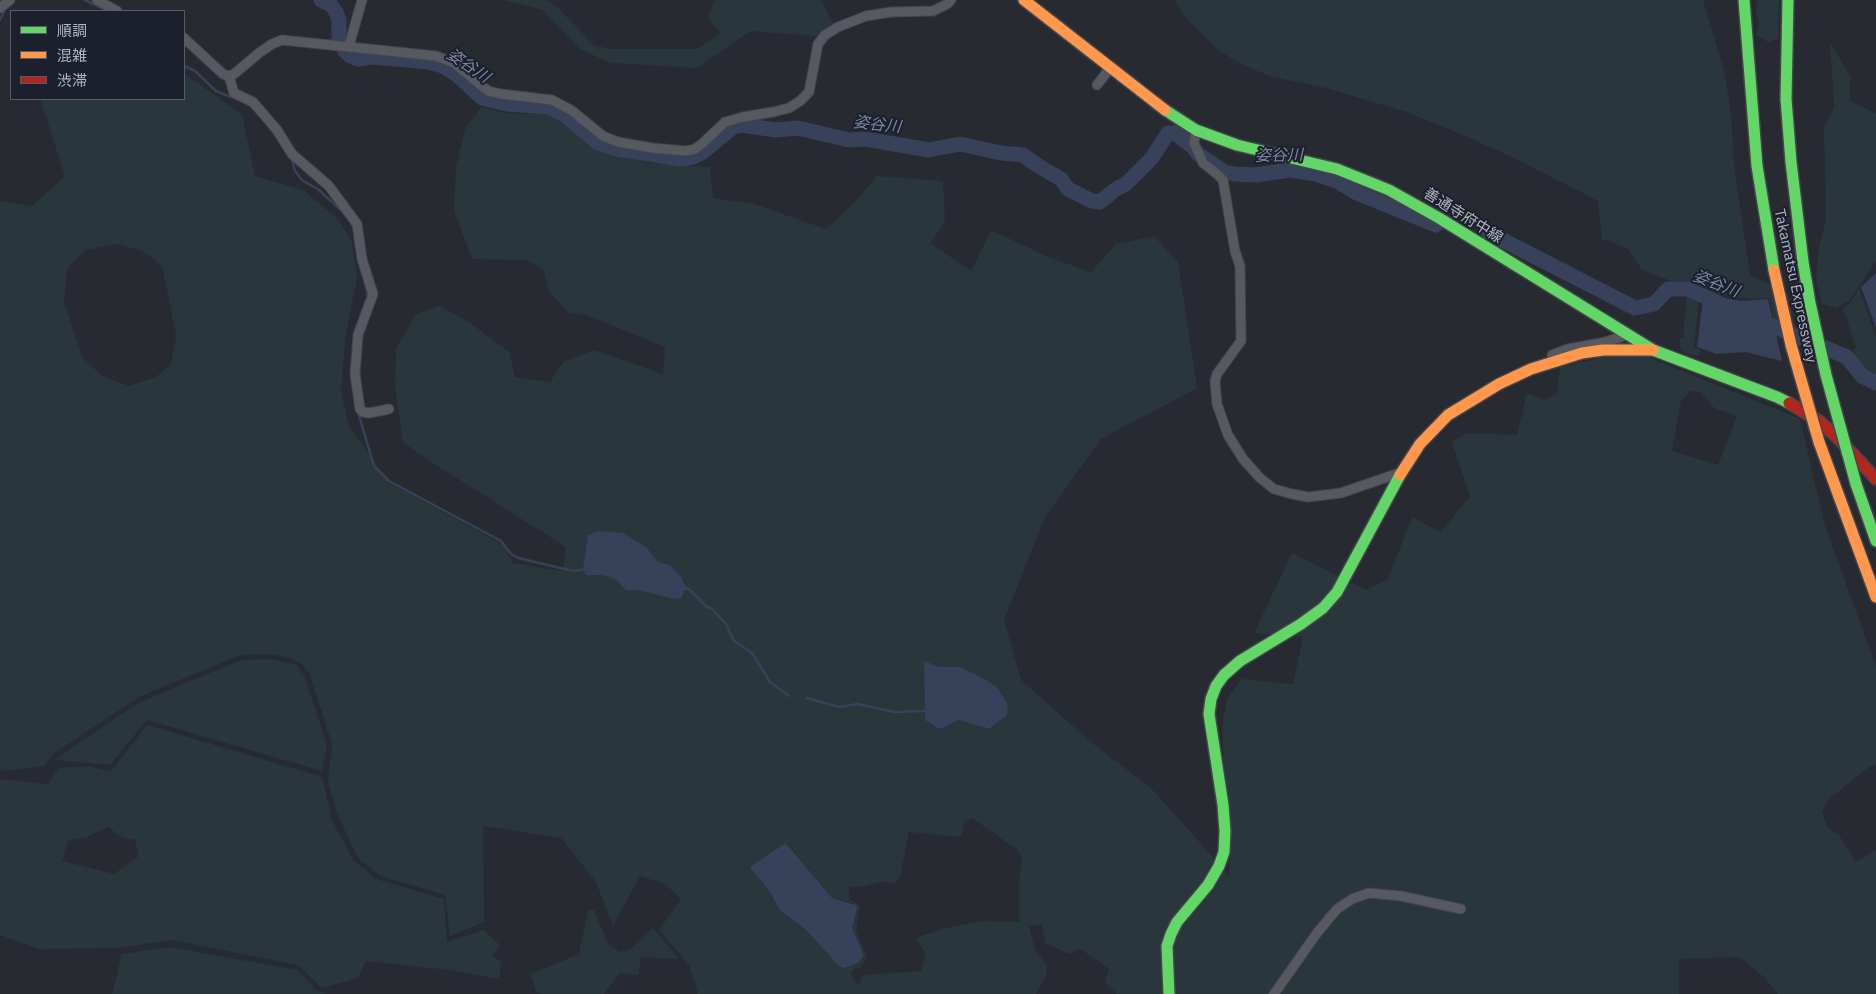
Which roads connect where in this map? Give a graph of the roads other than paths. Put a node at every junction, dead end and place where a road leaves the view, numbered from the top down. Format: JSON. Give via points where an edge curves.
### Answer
{"nodes":[{"id":1,"x":10,"y":0,"type":"edge"},
{"id":2,"x":97,"y":0,"type":"edge"},
{"id":3,"x":362,"y":0,"type":"edge"},
{"id":4,"x":951,"y":0,"type":"edge"},
{"id":5,"x":1024,"y":0,"type":"edge"},
{"id":6,"x":1744,"y":0,"type":"edge"},
{"id":7,"x":1788,"y":0,"type":"edge"},
{"id":8,"x":0,"y":8,"type":"edge"},
{"id":9,"x":115,"y":10,"type":"edge"},
{"id":10,"x":185,"y":39,"type":"edge"},
{"id":11,"x":348,"y":46,"type":"junction"},
{"id":12,"x":1110,"y":68,"type":"junction"},
{"id":13,"x":229,"y":76,"type":"junction"},
{"id":14,"x":1097,"y":85,"type":"dead end"},
{"id":15,"x":1196,"y":130,"type":"junction"},
{"id":16,"x":1626,"y":335,"type":"junction"},
{"id":17,"x":1653,"y":350,"type":"junction"},
{"id":18,"x":1552,"y":355,"type":"dead end"},
{"id":19,"x":389,"y":409,"type":"dead end"},
{"id":20,"x":1402,"y":472,"type":"junction"},
{"id":21,"x":1876,"y":480,"type":"edge"},
{"id":22,"x":1876,"y":541,"type":"edge"},
{"id":23,"x":1876,"y":597,"type":"edge"},
{"id":24,"x":1462,"y":909,"type":"dead end"},
{"id":25,"x":1169,"y":994,"type":"edge"},
{"id":26,"x":1274,"y":994,"type":"edge"}],
"edges":[{"from":1,"to":8,"type":"street"},
{"from":2,"to":9,"type":"street"},
{"from":3,"to":11,"type":"street"},
{"from":4,"to":11,"type":"street","via":[[933,11],[866,16],[838,27],[818,44],[809,92],[800,101],[789,108],[725,122],[703,144],[686,151],[618,142],[603,136],[571,110],[552,100],[488,91],[454,63],[436,56]]},
{"from":5,"to":12,"type":"main road","name":"善通寺府中線"},
{"from":6,"to":23,"type":"main road","name":"Takamatsu Expressway","bridge":true,"via":[[1757,166],[1774,270],[1791,345],[1820,442]]},
{"from":7,"to":22,"type":"main road","name":"Takamatsu Expressway","bridge":true,"via":[[1786,98],[1803,262],[1826,375],[1856,484]]},
{"from":10,"to":13,"type":"street"},
{"from":11,"to":13,"type":"street","via":[[282,40],[265,48]]},
{"from":12,"to":14,"type":"street"},
{"from":12,"to":15,"type":"main road","name":"善通寺府中線"},
{"from":13,"to":19,"type":"street","via":[[234,93],[253,102],[292,154],[328,186],[357,224],[362,258],[373,294],[358,334],[355,374],[360,408],[369,413]]},
{"from":15,"to":16,"type":"main road","name":"善通寺府中線","via":[[1237,145],[1337,169],[1389,190]]},
{"from":15,"to":20,"type":"street","via":[[1194,143],[1203,163],[1222,180],[1240,266],[1241,341],[1217,374],[1215,389],[1228,435],[1260,478],[1274,488],[1292,494],[1308,497],[1341,493]]},
{"from":16,"to":17,"type":"main road","name":"善通寺府中線"},
{"from":16,"to":18,"type":"street"},
{"from":17,"to":20,"type":"main road","via":[[1582,352],[1531,369],[1448,415],[1420,444]]},
{"from":17,"to":21,"type":"main road","name":"善通寺府中線","via":[[1769,394],[1820,421]]},
{"from":20,"to":25,"type":"main road","via":[[1337,592],[1301,624],[1240,661],[1224,675],[1210,699],[1209,714],[1223,805],[1224,852],[1208,885],[1171,934],[1167,946]]},
{"from":24,"to":26,"type":"street","via":[[1369,893],[1352,899],[1337,909],[1316,933]]}]}
